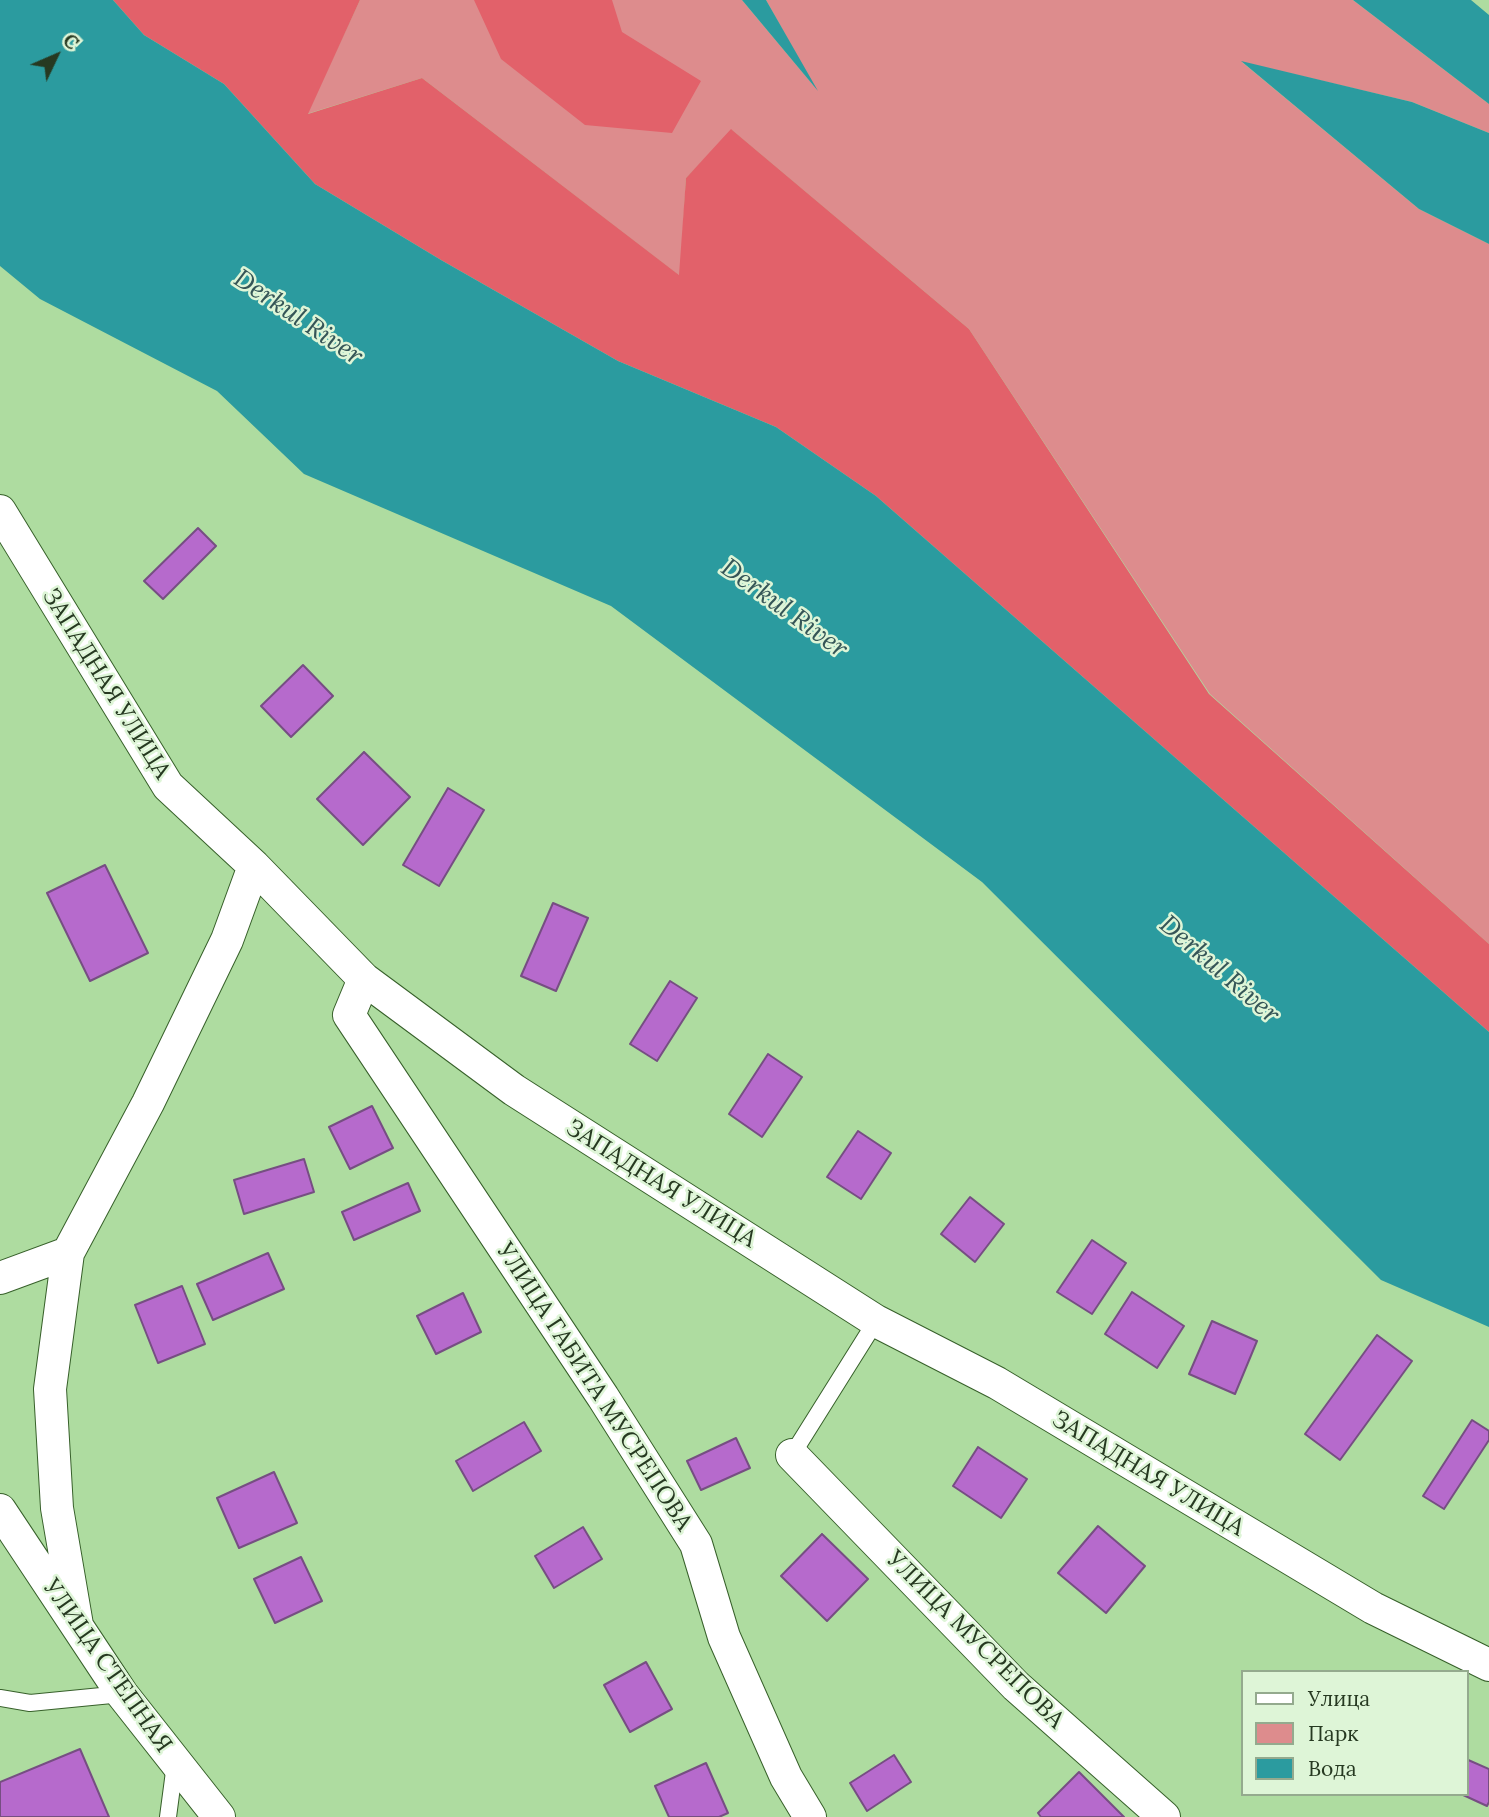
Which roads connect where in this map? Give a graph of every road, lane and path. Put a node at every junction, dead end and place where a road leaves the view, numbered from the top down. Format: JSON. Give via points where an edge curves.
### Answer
{"nodes":[{"id":1,"x":0,"y":511,"type":"edge"},
{"id":2,"x":254,"y":866,"type":"junction"},
{"id":3,"x":364,"y":979,"type":"junction"},
{"id":4,"x":68,"y":1253,"type":"junction"},
{"id":5,"x":0,"y":1278,"type":"edge"},
{"id":6,"x":877,"y":1321,"type":"junction"},
{"id":7,"x":792,"y":1455,"type":"joint"},
{"id":8,"x":0,"y":1510,"type":"edge"},
{"id":9,"x":77,"y":1625,"type":"junction"},
{"id":10,"x":1489,"y":1665,"type":"edge"},
{"id":11,"x":122,"y":1694,"type":"junction"},
{"id":12,"x":0,"y":1698,"type":"edge"},
{"id":13,"x":175,"y":1763,"type":"junction"},
{"id":14,"x":169,"y":1817,"type":"edge"},
{"id":15,"x":219,"y":1817,"type":"edge"},
{"id":16,"x":810,"y":1817,"type":"edge"},
{"id":17,"x":1164,"y":1817,"type":"edge"}],
"edges":[{"from":1,"to":2,"type":"street","name":"ЗАПАДНАЯ УЛИЦА","via":[[168,786]]},
{"from":2,"to":3,"type":"street","name":"ЗАПАДНАЯ УЛИЦА"},
{"from":2,"to":4,"type":"street","via":[[221,953]]},
{"from":3,"to":6,"type":"street","name":"ЗАПАДНАЯ УЛИЦА","via":[[514,1090]]},
{"from":3,"to":16,"type":"street","name":"УЛИЦА ГАБИТА МУСРЕПОВА","via":[[349,1015],[696,1544],[724,1637],[786,1777]]},
{"from":4,"to":5,"type":"street"},
{"from":4,"to":9,"type":"street","via":[[50,1389],[57,1508]]},
{"from":6,"to":7,"type":"lane"},
{"from":6,"to":10,"type":"street","name":"ЗАПАДНАЯ УЛИЦА","via":[[997,1383],[1373,1608]]},
{"from":7,"to":17,"type":"street","name":"УЛИЦА МУСРЕПОВА","via":[[1016,1686]]},
{"from":8,"to":9,"type":"street","name":"УЛИЦА СТЕПНАЯ"},
{"from":9,"to":11,"type":"street","name":"УЛИЦА СТЕПНАЯ"},
{"from":11,"to":12,"type":"lane","via":[[30,1703]]},
{"from":11,"to":13,"type":"street","name":"УЛИЦА СТЕПНАЯ"},
{"from":13,"to":14,"type":"lane"},
{"from":13,"to":15,"type":"street","name":"УЛИЦА СТЕПНАЯ"}]}
